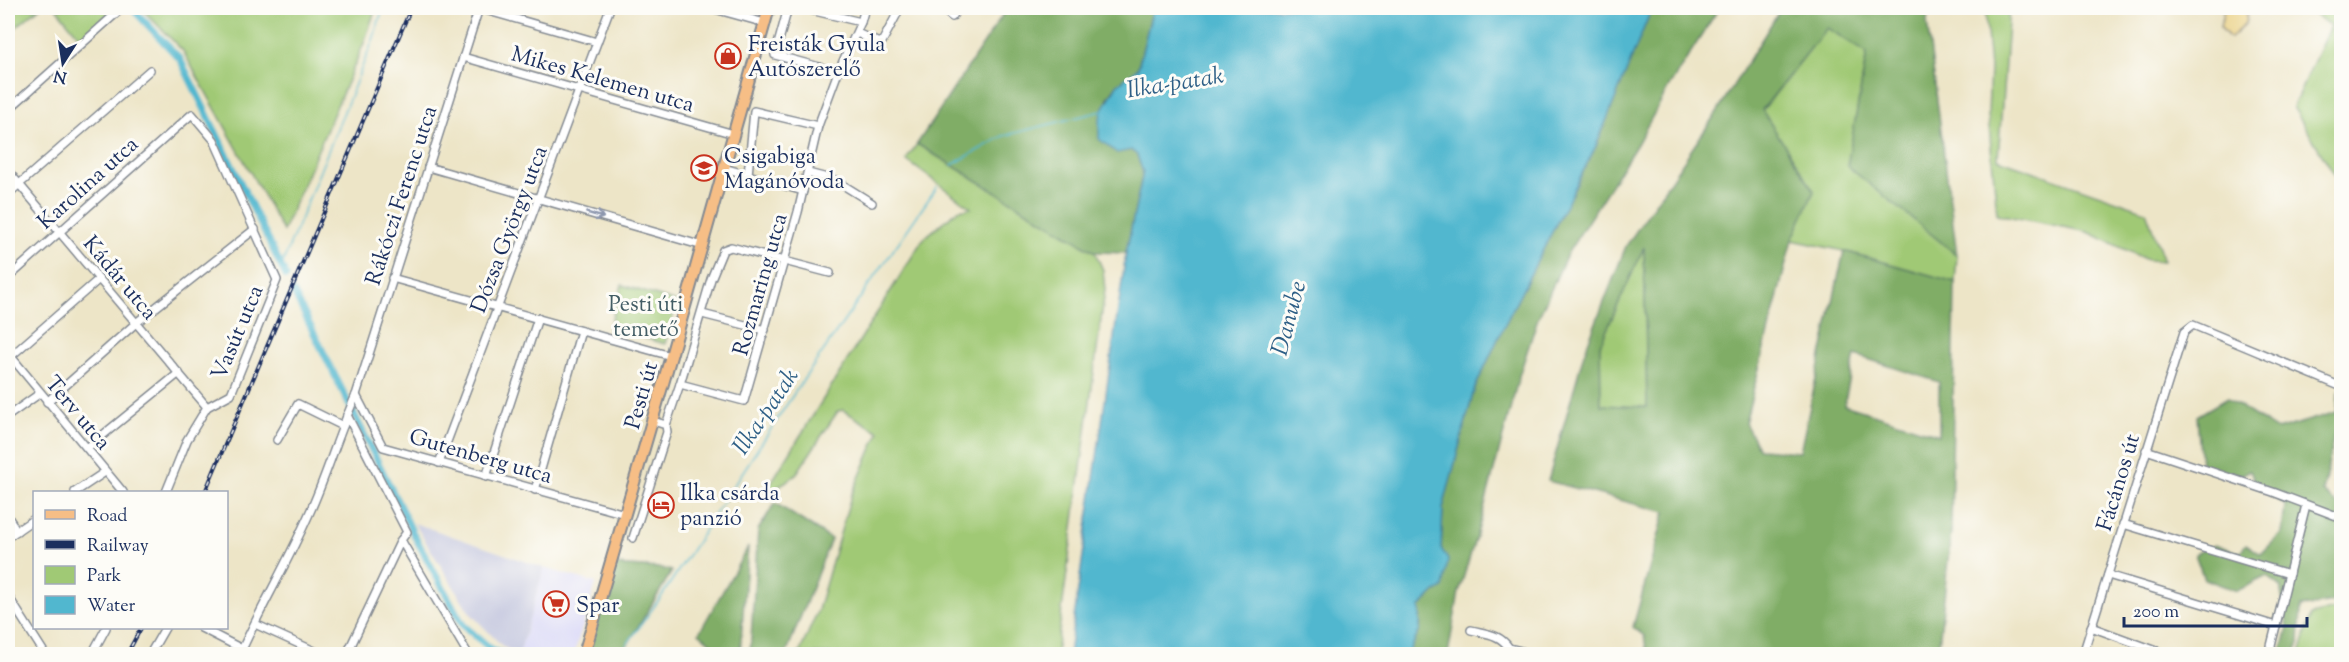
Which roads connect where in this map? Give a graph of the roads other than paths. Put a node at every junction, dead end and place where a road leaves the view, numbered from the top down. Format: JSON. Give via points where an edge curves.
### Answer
{"nodes":[{"id":1,"x":122,"y":8,"type":"edge"},
{"id":2,"x":478,"y":8,"type":"edge"},
{"id":3,"x":610,"y":8,"type":"edge"},
{"id":4,"x":711,"y":8,"type":"edge"},
{"id":5,"x":769,"y":8,"type":"edge"},
{"id":6,"x":788,"y":8,"type":"edge"},
{"id":7,"x":802,"y":8,"type":"edge"},
{"id":8,"x":865,"y":8,"type":"edge"},
{"id":9,"x":941,"y":8,"type":"edge"},
{"id":10,"x":958,"y":8,"type":"edge"},
{"id":11,"x":897,"y":14,"type":"dead end"},
{"id":12,"x":861,"y":22,"type":"junction"},
{"id":13,"x":765,"y":23,"type":"junction"},
{"id":14,"x":857,"y":33,"type":"junction"},
{"id":15,"x":597,"y":42,"type":"junction"},
{"id":16,"x":463,"y":57,"type":"junction"},
{"id":17,"x":150,"y":70,"type":"dead end"},
{"id":18,"x":838,"y":72,"type":"junction"},
{"id":19,"x":580,"y":91,"type":"junction"},
{"id":20,"x":8,"y":110,"type":"edge"},
{"id":21,"x":192,"y":114,"type":"joint"},
{"id":22,"x":818,"y":126,"type":"junction"},
{"id":23,"x":734,"y":134,"type":"junction"},
{"id":24,"x":428,"y":167,"type":"junction"},
{"id":25,"x":724,"y":168,"type":"junction"},
{"id":26,"x":8,"y":171,"type":"edge"},
{"id":27,"x":808,"y":173,"type":"junction"},
{"id":28,"x":748,"y":175,"type":"junction"},
{"id":29,"x":19,"y":184,"type":"junction"},
{"id":30,"x":803,"y":191,"type":"junction"},
{"id":31,"x":8,"y":194,"type":"edge"},
{"id":32,"x":539,"y":199,"type":"junction"},
{"id":33,"x":872,"y":203,"type":"dead end"},
{"id":34,"x":255,"y":229,"type":"junction"},
{"id":35,"x":58,"y":231,"type":"junction"},
{"id":36,"x":703,"y":246,"type":"junction"},
{"id":37,"x":785,"y":260,"type":"junction"},
{"id":38,"x":830,"y":273,"type":"dead end"},
{"id":39,"x":8,"y":278,"type":"edge"},
{"id":40,"x":392,"y":278,"type":"junction"},
{"id":41,"x":99,"y":279,"type":"junction"},
{"id":42,"x":496,"y":308,"type":"junction"},
{"id":43,"x":702,"y":314,"type":"junction"},
{"id":44,"x":538,"y":318,"type":"junction"},
{"id":45,"x":136,"y":323,"type":"junction"},
{"id":46,"x":765,"y":330,"type":"junction"},
{"id":47,"x":581,"y":331,"type":"junction"},
{"id":48,"x":9,"y":355,"type":"edge"},
{"id":49,"x":672,"y":356,"type":"junction"},
{"id":50,"x":179,"y":373,"type":"junction"},
{"id":51,"x":680,"y":384,"type":"junction"},
{"id":52,"x":2342,"y":387,"type":"edge"},
{"id":53,"x":39,"y":394,"type":"junction"},
{"id":54,"x":356,"y":395,"type":"junction"},
{"id":55,"x":47,"y":402,"type":"junction"},
{"id":56,"x":207,"y":406,"type":"junction"},
{"id":57,"x":347,"y":415,"type":"junction"},
{"id":58,"x":8,"y":416,"type":"edge"},
{"id":59,"x":652,"y":421,"type":"junction"},
{"id":60,"x":666,"y":425,"type":"junction"},
{"id":61,"x":343,"y":426,"type":"junction"},
{"id":62,"x":276,"y":440,"type":"dead end"},
{"id":63,"x":87,"y":448,"type":"junction"},
{"id":64,"x":2146,"y":450,"type":"junction"},
{"id":65,"x":439,"y":463,"type":"junction"},
{"id":66,"x":105,"y":472,"type":"junction"},
{"id":67,"x":486,"y":477,"type":"junction"},
{"id":68,"x":535,"y":490,"type":"junction"},
{"id":69,"x":76,"y":491,"type":"edge"},
{"id":70,"x":122,"y":491,"type":"edge"},
{"id":71,"x":166,"y":491,"type":"edge"},
{"id":72,"x":2306,"y":505,"type":"junction"},
{"id":73,"x":626,"y":514,"type":"junction"},
{"id":74,"x":8,"y":517,"type":"edge"},
{"id":75,"x":2342,"y":518,"type":"edge"},
{"id":76,"x":33,"y":520,"type":"edge"},
{"id":77,"x":2123,"y":524,"type":"junction"},
{"id":78,"x":18,"y":531,"type":"junction"},
{"id":79,"x":8,"y":537,"type":"edge"},
{"id":80,"x":633,"y":538,"type":"dead end"},
{"id":81,"x":401,"y":540,"type":"junction"},
{"id":82,"x":2289,"y":574,"type":"junction"},
{"id":83,"x":2108,"y":575,"type":"junction"},
{"id":84,"x":8,"y":596,"type":"edge"},
{"id":85,"x":255,"y":624,"type":"junction"},
{"id":86,"x":2276,"y":626,"type":"junction"},
{"id":87,"x":2091,"y":627,"type":"junction"},
{"id":88,"x":105,"y":629,"type":"edge"},
{"id":89,"x":164,"y":629,"type":"edge"},
{"id":90,"x":204,"y":629,"type":"edge"},
{"id":91,"x":1471,"y":630,"type":"dead end"},
{"id":92,"x":241,"y":652,"type":"edge"},
{"id":93,"x":349,"y":653,"type":"edge"},
{"id":94,"x":45,"y":654,"type":"edge"},
{"id":95,"x":92,"y":654,"type":"edge"},
{"id":96,"x":150,"y":654,"type":"edge"},
{"id":97,"x":321,"y":654,"type":"edge"},
{"id":98,"x":468,"y":654,"type":"edge"},
{"id":99,"x":584,"y":654,"type":"edge"},
{"id":100,"x":1533,"y":654,"type":"edge"},
{"id":101,"x":2083,"y":654,"type":"edge"},
{"id":102,"x":2164,"y":654,"type":"edge"},
{"id":103,"x":2269,"y":654,"type":"edge"}],
"edges":[{"from":1,"to":20,"type":"street"},
{"from":2,"to":15,"type":"street"},
{"from":2,"to":16,"type":"street","name":"Rákóczi Ferenc utca"},
{"from":3,"to":15,"type":"street","name":"Dózsa György utca"},
{"from":4,"to":13,"type":"street"},
{"from":5,"to":13,"type":"main road","name":"Pesti út"},
{"from":6,"to":18,"type":"street","via":[[775,55]]},
{"from":7,"to":12,"type":"street"},
{"from":8,"to":12,"type":"street","name":"Rozmaring utca"},
{"from":9,"to":10,"type":"street","via":[[952,17]]},
{"from":11,"to":14,"type":"street","via":[[882,42]]},
{"from":12,"to":14,"type":"street","name":"Rozmaring utca"},
{"from":13,"to":23,"type":"main road","name":"Pesti út"},
{"from":14,"to":18,"type":"street","name":"Rozmaring utca"},
{"from":15,"to":19,"type":"street","name":"Dózsa György utca"},
{"from":16,"to":19,"type":"street","name":"Mikes Kelemen utca"},
{"from":16,"to":24,"type":"street","name":"Rákóczi Ferenc utca"},
{"from":17,"to":29,"type":"street"},
{"from":18,"to":22,"type":"street","name":"Rozmaring utca"},
{"from":19,"to":23,"type":"street","name":"Mikes Kelemen utca"},
{"from":19,"to":32,"type":"street","name":"Dózsa György utca"},
{"from":21,"to":34,"type":"street","name":"Vasút utca","via":[[214,140]]},
{"from":21,"to":35,"type":"street","name":"Karolina utca"},
{"from":22,"to":27,"type":"street","name":"Rozmaring utca"},
{"from":22,"to":28,"type":"street","via":[[754,111]]},
{"from":23,"to":25,"type":"main road","name":"Pesti út"},
{"from":24,"to":32,"type":"street"},
{"from":24,"to":40,"type":"street","name":"Rákóczi Ferenc utca"},
{"from":25,"to":28,"type":"street"},
{"from":25,"to":36,"type":"main road","name":"Pesti út"},
{"from":26,"to":29,"type":"street","name":"Kádár utca"},
{"from":27,"to":30,"type":"street","name":"Rozmaring utca"},
{"from":27,"to":33,"type":"street","via":[[835,180]]},
{"from":28,"to":30,"type":"street"},
{"from":29,"to":31,"type":"street"},
{"from":29,"to":35,"type":"street","name":"Kádár utca"},
{"from":30,"to":37,"type":"street","name":"Rozmaring utca"},
{"from":32,"to":36,"type":"street","one_way":true},
{"from":32,"to":42,"type":"street","name":"Dózsa György utca"},
{"from":34,"to":45,"type":"street"},
{"from":34,"to":56,"type":"street","name":"Vasút utca","via":[[278,280],[231,394]]},
{"from":35,"to":39,"type":"street","name":"Karolina utca"},
{"from":35,"to":41,"type":"street","name":"Kádár utca"},
{"from":36,"to":49,"type":"main road","name":"Pesti út"},
{"from":37,"to":38,"type":"street"},
{"from":37,"to":43,"type":"street","name":"Pesti út","via":[[726,248],[711,279]]},
{"from":37,"to":46,"type":"street","name":"Rozmaring utca"},
{"from":40,"to":42,"type":"street"},
{"from":40,"to":54,"type":"street","name":"Rákóczi Ferenc utca"},
{"from":41,"to":45,"type":"street","name":"Kádár utca"},
{"from":41,"to":48,"type":"street"},
{"from":42,"to":44,"type":"street"},
{"from":42,"to":65,"type":"street","name":"Dózsa György utca"},
{"from":43,"to":46,"type":"street"},
{"from":43,"to":51,"type":"street","name":"Pesti út"},
{"from":44,"to":47,"type":"street"},
{"from":44,"to":67,"type":"street"},
{"from":45,"to":50,"type":"street","name":"Kádár utca"},
{"from":45,"to":55,"type":"street"},
{"from":46,"to":51,"type":"street","name":"Rozmaring utca","via":[[744,400]]},
{"from":47,"to":49,"type":"street"},
{"from":47,"to":68,"type":"street"},
{"from":48,"to":53,"type":"street","name":"Terv utca"},
{"from":49,"to":59,"type":"main road","name":"Pesti út"},
{"from":50,"to":56,"type":"street","name":"Kádár utca"},
{"from":50,"to":63,"type":"street"},
{"from":51,"to":60,"type":"street","name":"Pesti út"},
{"from":52,"to":64,"type":"street","name":"Fácános út","via":[[2193,325],[2184,332]]},
{"from":53,"to":55,"type":"street","name":"Terv utca"},
{"from":53,"to":58,"type":"street"},
{"from":54,"to":57,"type":"street","name":"Rákóczi Ferenc utca"},
{"from":54,"to":65,"type":"street","name":"Gutenberg utca","via":[[383,447]]},
{"from":55,"to":63,"type":"street","name":"Terv utca"},
{"from":56,"to":71,"type":"street","name":"Vasút utca","via":[[187,440]]},
{"from":57,"to":61,"type":"street"},
{"from":57,"to":81,"type":"street","via":[[407,532]]},
{"from":59,"to":60,"type":"street"},
{"from":59,"to":73,"type":"main road","name":"Pesti út"},
{"from":60,"to":80,"type":"street","name":"Pesti út"},
{"from":61,"to":62,"type":"street","via":[[298,404]]},
{"from":61,"to":85,"type":"street","via":[[318,495]]},
{"from":63,"to":66,"type":"street","name":"Terv utca"},
{"from":64,"to":72,"type":"street"},
{"from":64,"to":77,"type":"street","name":"Fácános út"},
{"from":65,"to":67,"type":"street","name":"Gutenberg utca"},
{"from":66,"to":69,"type":"street"},
{"from":66,"to":70,"type":"street","name":"Terv utca"},
{"from":67,"to":68,"type":"street","name":"Gutenberg utca"},
{"from":68,"to":73,"type":"street","name":"Gutenberg utca"},
{"from":72,"to":75,"type":"street"},
{"from":72,"to":82,"type":"street"},
{"from":73,"to":99,"type":"main road","name":"Pesti út"},
{"from":74,"to":78,"type":"street"},
{"from":76,"to":78,"type":"street"},
{"from":77,"to":82,"type":"street"},
{"from":77,"to":83,"type":"street","name":"Fácános út"},
{"from":78,"to":79,"type":"street"},
{"from":81,"to":93,"type":"street"},
{"from":81,"to":98,"type":"street"},
{"from":82,"to":86,"type":"street"},
{"from":83,"to":86,"type":"street"},
{"from":83,"to":87,"type":"street","name":"Fácános út"},
{"from":84,"to":94,"type":"street"},
{"from":85,"to":92,"type":"street"},
{"from":85,"to":97,"type":"street"},
{"from":86,"to":103,"type":"street"},
{"from":87,"to":101,"type":"street","name":"Fácános út"},
{"from":87,"to":102,"type":"street"},
{"from":88,"to":95,"type":"street"},
{"from":89,"to":96,"type":"street"},
{"from":90,"to":92,"type":"street"},
{"from":91,"to":100,"type":"street","via":[[1497,636],[1509,648]]}]}
